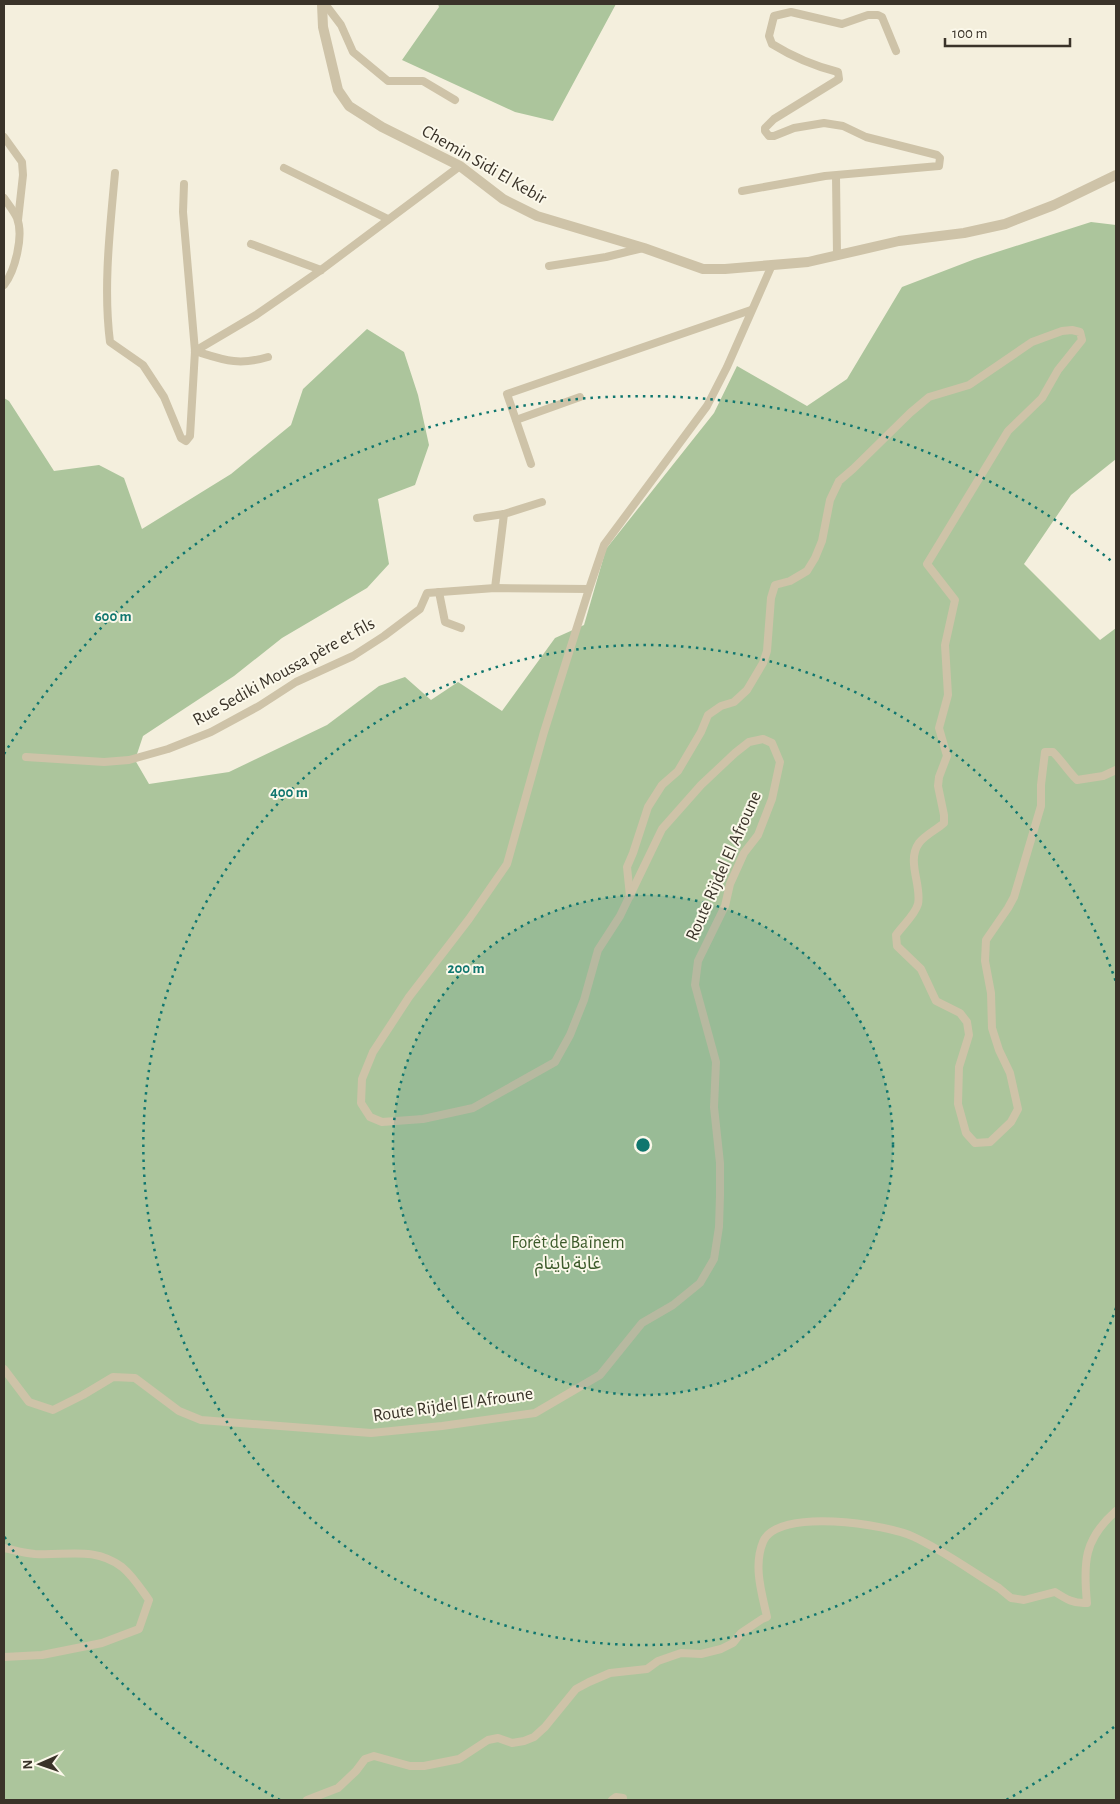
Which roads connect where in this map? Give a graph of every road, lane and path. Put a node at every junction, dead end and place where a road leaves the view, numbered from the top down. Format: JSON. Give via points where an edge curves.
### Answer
{"nodes":[{"id":1,"x":324,"y":4,"type":"edge"},
{"id":2,"x":896,"y":51,"type":"dead end"},
{"id":3,"x":455,"y":100,"type":"dead end"},
{"id":4,"x":4,"y":137,"type":"edge"},
{"id":5,"x":460,"y":166,"type":"junction"},
{"id":6,"x":284,"y":168,"type":"dead end"},
{"id":7,"x":115,"y":173,"type":"dead end"},
{"id":8,"x":1116,"y":175,"type":"edge"},
{"id":9,"x":836,"y":176,"type":"junction"},
{"id":10,"x":184,"y":184,"type":"dead end"},
{"id":11,"x":742,"y":191,"type":"dead end"},
{"id":12,"x":4,"y":198,"type":"edge"},
{"id":13,"x":388,"y":219,"type":"junction"},
{"id":14,"x":18,"y":220,"type":"junction"},
{"id":15,"x":251,"y":244,"type":"dead end"},
{"id":16,"x":644,"y":248,"type":"junction"},
{"id":17,"x":837,"y":255,"type":"junction"},
{"id":18,"x":772,"y":265,"type":"junction"},
{"id":19,"x":549,"y":266,"type":"dead end"},
{"id":20,"x":320,"y":270,"type":"junction"},
{"id":21,"x":4,"y":285,"type":"edge"},
{"id":22,"x":752,"y":310,"type":"junction"},
{"id":23,"x":195,"y":351,"type":"junction"},
{"id":24,"x":268,"y":357,"type":"dead end"},
{"id":25,"x":580,"y":397,"type":"dead end"},
{"id":26,"x":516,"y":420,"type":"junction"},
{"id":27,"x":531,"y":464,"type":"dead end"},
{"id":28,"x":542,"y":502,"type":"dead end"},
{"id":29,"x":504,"y":514,"type":"junction"},
{"id":30,"x":477,"y":518,"type":"dead end"},
{"id":31,"x":494,"y":588,"type":"junction"},
{"id":32,"x":589,"y":589,"type":"junction"},
{"id":33,"x":439,"y":592,"type":"junction"},
{"id":34,"x":461,"y":628,"type":"dead end"},
{"id":35,"x":26,"y":756,"type":"dead end"},
{"id":36,"x":1116,"y":770,"type":"edge"},
{"id":37,"x":630,"y":896,"type":"junction"},
{"id":38,"x":4,"y":1369,"type":"edge"},
{"id":39,"x":1116,"y":1511,"type":"edge"},
{"id":40,"x":4,"y":1548,"type":"edge"},
{"id":41,"x":4,"y":1657,"type":"edge"},
{"id":42,"x":307,"y":1800,"type":"edge"},
{"id":43,"x":612,"y":1800,"type":"edge"},
{"id":44,"x":623,"y":1800,"type":"edge"}],
"edges":[{"from":1,"to":3,"type":"street","via":[[341,25],[353,52],[388,81],[423,81]]},
{"from":1,"to":5,"type":"street","name":"Chemin Sidi El Kebir","via":[[323,27],[336,82],[349,106],[382,127]]},
{"from":2,"to":9,"type":"street","via":[[882,17],[878,15],[842,24],[791,12],[774,16],[769,36],[772,44],[789,55],[838,72],[839,79],[774,119],[765,128],[767,135],[824,123],[843,126],[940,158],[939,166]]},
{"from":4,"to":14,"type":"street","via":[[22,162]]},
{"from":5,"to":13,"type":"street"},
{"from":5,"to":16,"type":"street","name":"Chemin Sidi El Kebir","via":[[503,199],[537,216]]},
{"from":6,"to":13,"type":"street"},
{"from":7,"to":23,"type":"street","via":[[107,317],[110,342],[143,365],[164,397],[184,441],[190,436]]},
{"from":8,"to":17,"type":"street","name":"Chemin Sidi El Kebir","via":[[1005,224],[898,241]]},
{"from":9,"to":11,"type":"street"},
{"from":9,"to":17,"type":"street"},
{"from":10,"to":23,"type":"street","via":[[183,212]]},
{"from":12,"to":14,"type":"street"},
{"from":13,"to":20,"type":"street"},
{"from":14,"to":21,"type":"street","via":[[16,257]]},
{"from":15,"to":20,"type":"street"},
{"from":16,"to":18,"type":"street","name":"Chemin Sidi El Kebir","via":[[704,269]]},
{"from":16,"to":19,"type":"street"},
{"from":17,"to":18,"type":"street","name":"Chemin Sidi El Kebir","via":[[808,262]]},
{"from":18,"to":22,"type":"street"},
{"from":20,"to":23,"type":"street","via":[[256,315]]},
{"from":22,"to":26,"type":"street","via":[[507,394]]},
{"from":22,"to":32,"type":"street","via":[[707,406],[604,545]]},
{"from":23,"to":24,"type":"street","via":[[226,361],[251,362]]},
{"from":25,"to":26,"type":"street"},
{"from":26,"to":27,"type":"street"},
{"from":28,"to":29,"type":"street"},
{"from":29,"to":30,"type":"street"},
{"from":29,"to":31,"type":"street"},
{"from":31,"to":32,"type":"street"},
{"from":31,"to":33,"type":"street"},
{"from":32,"to":37,"type":"street","name":"Route Rijdel El Afroune","via":[[507,864],[409,997],[373,1052],[362,1079],[361,1103],[370,1117],[382,1122],[423,1119],[473,1108],[555,1062],[584,1000],[598,950]]},
{"from":33,"to":34,"type":"street","via":[[445,622]]},
{"from":33,"to":35,"type":"street","name":"Rue Sediki Moussa père et fils","via":[[427,593],[420,609],[353,656],[296,682],[211,732],[129,760],[104,762]]},
{"from":36,"to":37,"type":"street","via":[[1103,776],[1077,780],[1053,752],[1045,752],[1040,785],[1041,806],[1014,897],[986,940],[992,1028],[1010,1073],[1018,1109],[1011,1122],[990,1142],[975,1143],[966,1133],[958,1104],[959,1067],[969,1034],[967,1022],[960,1013],[936,1001],[921,969],[897,946],[896,935],[919,902],[914,865],[916,850],[920,842],[944,824],[938,786],[947,756],[939,728],[948,695],[945,645],[955,600],[928,564],[1008,431],[1042,398],[1058,370],[1082,340],[1080,332],[1062,331],[1032,342],[969,385],[929,398],[839,481],[830,500],[822,541],[807,571],[775,585],[768,618],[767,651],[751,684],[734,702],[708,715],[678,771],[662,785],[648,807],[627,867]]},
{"from":37,"to":38,"type":"street","name":"Route Rijdel El Afroune","via":[[662,829],[701,785],[749,742],[763,739],[772,743],[780,762],[772,799],[758,835],[744,853],[730,884],[725,906],[698,961],[695,985],[716,1062],[714,1107],[720,1195],[714,1259],[700,1283],[673,1305],[642,1323],[600,1375],[535,1413],[371,1433],[201,1420],[179,1411],[135,1378],[113,1377],[53,1410],[29,1402]]},
{"from":39,"to":42,"type":"street","via":[[1091,1542],[1086,1560],[1087,1603],[1081,1604],[1055,1592],[1024,1600],[1010,1598],[913,1536],[877,1526],[850,1522],[797,1522],[776,1529],[763,1540],[759,1554],[758,1573],[767,1617],[721,1650],[681,1653],[658,1661],[647,1669],[610,1673],[589,1682],[576,1689],[534,1737],[524,1741],[488,1740],[459,1758],[424,1766],[410,1766],[374,1756],[365,1759],[338,1788]]},
{"from":40,"to":41,"type":"street","via":[[35,1554],[98,1554],[121,1566],[149,1600],[139,1628],[102,1643],[42,1655]]},
{"from":43,"to":44,"type":"street","via":[[616,1797]]}]}
